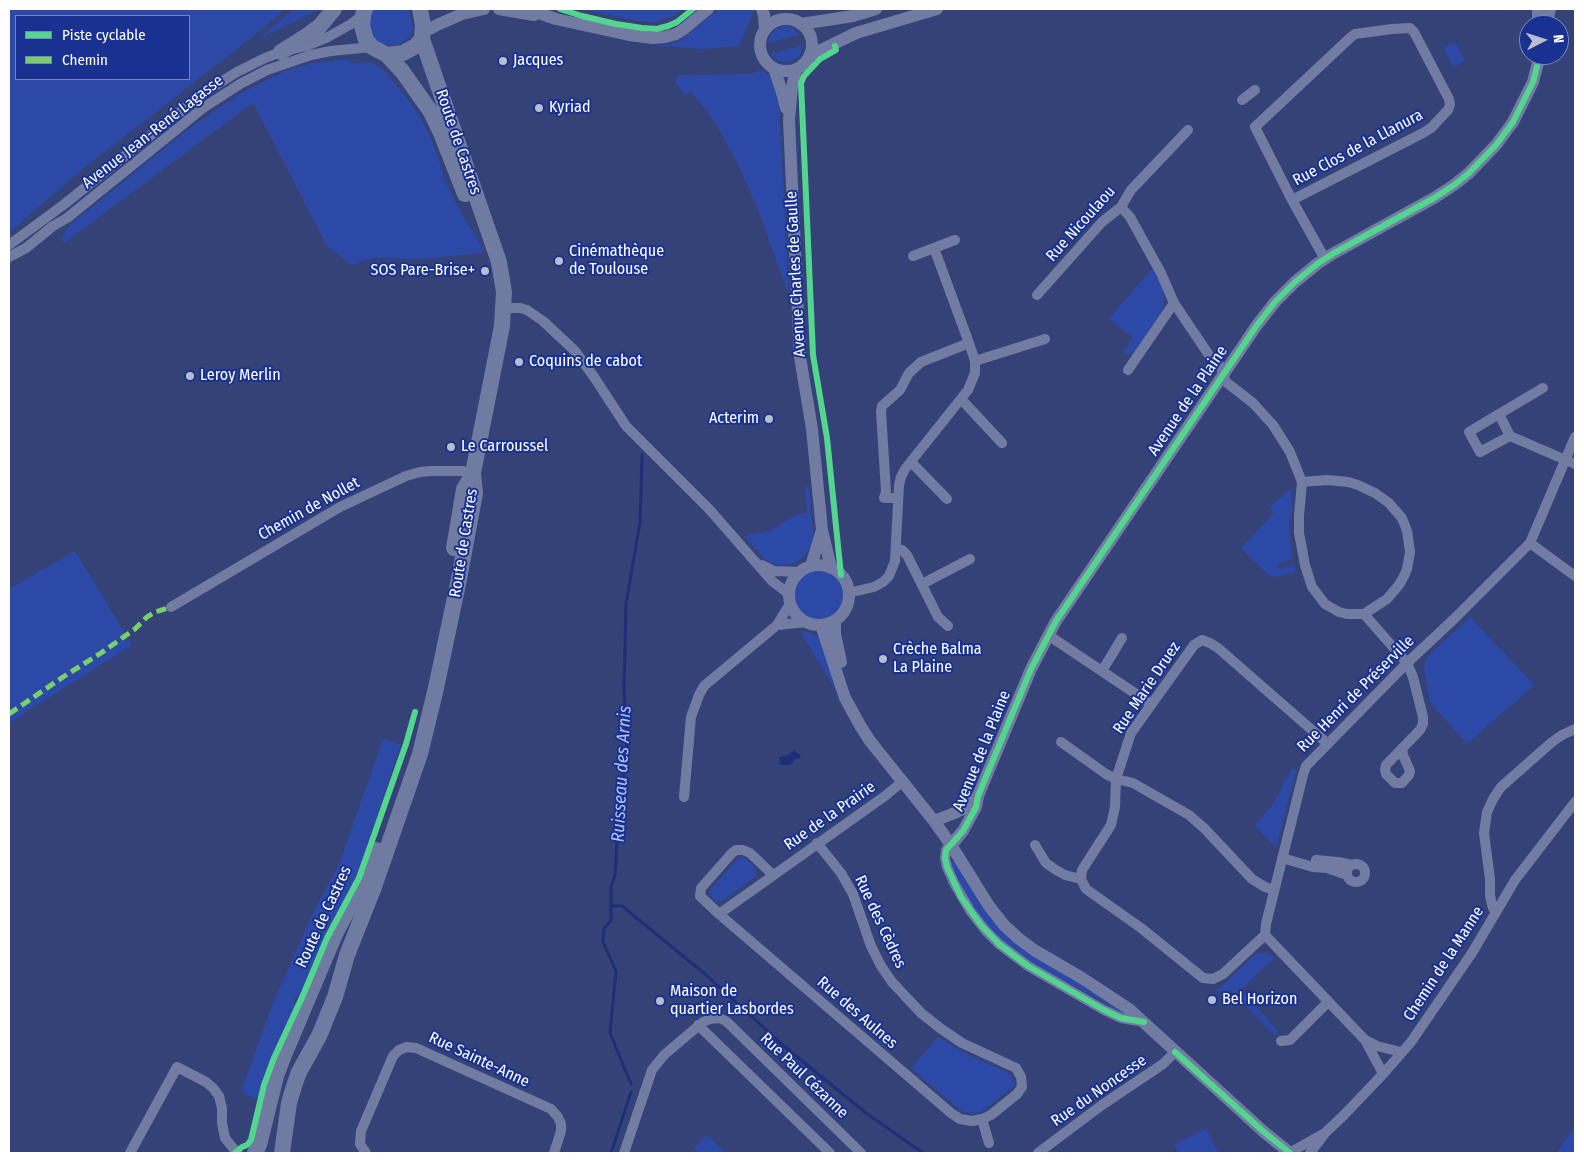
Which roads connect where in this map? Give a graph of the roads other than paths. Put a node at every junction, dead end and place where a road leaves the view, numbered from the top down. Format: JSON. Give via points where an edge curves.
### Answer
{"nodes":[{"id":1,"x":334,"y":9,"type":"edge"},
{"id":2,"x":420,"y":9,"type":"edge"},
{"id":3,"x":484,"y":9,"type":"edge"},
{"id":4,"x":500,"y":9,"type":"edge"},
{"id":5,"x":527,"y":9,"type":"edge"},
{"id":6,"x":708,"y":9,"type":"edge"},
{"id":7,"x":762,"y":9,"type":"edge"},
{"id":8,"x":778,"y":9,"type":"edge"},
{"id":9,"x":876,"y":9,"type":"edge"},
{"id":10,"x":937,"y":9,"type":"edge"},
{"id":11,"x":364,"y":12,"type":"edge"},
{"id":12,"x":553,"y":18,"type":"junction"},
{"id":13,"x":795,"y":22,"type":"junction"},
{"id":14,"x":765,"y":30,"type":"junction"},
{"id":15,"x":422,"y":36,"type":"junction"},
{"id":16,"x":372,"y":47,"type":"junction"},
{"id":17,"x":281,"y":52,"type":"junction"},
{"id":18,"x":387,"y":55,"type":"junction"},
{"id":19,"x":809,"y":56,"type":"junction"},
{"id":20,"x":1537,"y":65,"type":"edge"},
{"id":21,"x":774,"y":68,"type":"junction"},
{"id":22,"x":796,"y":68,"type":"junction"},
{"id":23,"x":1255,"y":90,"type":"dead end"},
{"id":24,"x":787,"y":95,"type":"junction"},
{"id":25,"x":1242,"y":100,"type":"dead end"},
{"id":26,"x":1188,"y":130,"type":"dead end"},
{"id":27,"x":1292,"y":200,"type":"junction"},
{"id":28,"x":1121,"y":208,"type":"junction"},
{"id":29,"x":19,"y":238,"type":"junction"},
{"id":30,"x":954,"y":240,"type":"dead end"},
{"id":31,"x":9,"y":245,"type":"edge"},
{"id":32,"x":495,"y":246,"type":"junction"},
{"id":33,"x":26,"y":248,"type":"junction"},
{"id":34,"x":934,"y":248,"type":"junction"},
{"id":35,"x":913,"y":256,"type":"dead end"},
{"id":36,"x":9,"y":257,"type":"edge"},
{"id":37,"x":1325,"y":259,"type":"junction"},
{"id":38,"x":1037,"y":295,"type":"dead end"},
{"id":39,"x":1174,"y":303,"type":"junction"},
{"id":40,"x":504,"y":308,"type":"junction"},
{"id":41,"x":1045,"y":339,"type":"dead end"},
{"id":42,"x":969,"y":343,"type":"junction"},
{"id":43,"x":975,"y":362,"type":"junction"},
{"id":44,"x":1128,"y":370,"type":"dead end"},
{"id":45,"x":1223,"y":375,"type":"junction"},
{"id":46,"x":1543,"y":388,"type":"dead end"},
{"id":47,"x":960,"y":399,"type":"junction"},
{"id":48,"x":1499,"y":414,"type":"junction"},
{"id":49,"x":1510,"y":436,"type":"junction"},
{"id":50,"x":1575,"y":437,"type":"edge"},
{"id":51,"x":1002,"y":443,"type":"dead end"},
{"id":52,"x":911,"y":462,"type":"junction"},
{"id":53,"x":1571,"y":462,"type":"edge"},
{"id":54,"x":473,"y":473,"type":"junction"},
{"id":55,"x":1302,"y":482,"type":"junction"},
{"id":56,"x":898,"y":498,"type":"junction"},
{"id":57,"x":947,"y":499,"type":"dead end"},
{"id":58,"x":822,"y":530,"type":"junction"},
{"id":59,"x":1530,"y":543,"type":"junction"},
{"id":60,"x":896,"y":549,"type":"junction"},
{"id":61,"x":970,"y":559,"type":"dead end"},
{"id":62,"x":757,"y":562,"type":"junction"},
{"id":63,"x":811,"y":566,"type":"junction"},
{"id":64,"x":831,"y":568,"type":"junction"},
{"id":65,"x":799,"y":572,"type":"junction"},
{"id":66,"x":1575,"y":576,"type":"edge"},
{"id":67,"x":922,"y":584,"type":"junction"},
{"id":68,"x":848,"y":593,"type":"junction"},
{"id":69,"x":790,"y":599,"type":"junction"},
{"id":70,"x":171,"y":607,"type":"dead end"},
{"id":71,"x":1364,"y":614,"type":"junction"},
{"id":72,"x":835,"y":620,"type":"junction"},
{"id":73,"x":807,"y":622,"type":"junction"},
{"id":74,"x":777,"y":625,"type":"junction"},
{"id":75,"x":821,"y":625,"type":"junction"},
{"id":76,"x":948,"y":626,"type":"dead end"},
{"id":77,"x":1048,"y":635,"type":"junction"},
{"id":78,"x":1122,"y":638,"type":"dead end"},
{"id":79,"x":1407,"y":663,"type":"junction"},
{"id":80,"x":1102,"y":671,"type":"junction"},
{"id":81,"x":1151,"y":704,"type":"junction"},
{"id":82,"x":1575,"y":729,"type":"edge"},
{"id":83,"x":1061,"y":742,"type":"dead end"},
{"id":84,"x":1328,"y":744,"type":"junction"},
{"id":85,"x":1402,"y":748,"type":"dead end"},
{"id":86,"x":1116,"y":779,"type":"junction"},
{"id":87,"x":903,"y":782,"type":"junction"},
{"id":88,"x":978,"y":796,"type":"junction"},
{"id":89,"x":684,"y":797,"type":"dead end"},
{"id":90,"x":1575,"y":802,"type":"edge"},
{"id":91,"x":934,"y":821,"type":"junction"},
{"id":92,"x":817,"y":843,"type":"junction"},
{"id":93,"x":1035,"y":845,"type":"dead end"},
{"id":94,"x":951,"y":846,"type":"junction"},
{"id":95,"x":1282,"y":858,"type":"junction"},
{"id":96,"x":1350,"y":870,"type":"dead end"},
{"id":97,"x":773,"y":874,"type":"junction"},
{"id":98,"x":1081,"y":879,"type":"junction"},
{"id":99,"x":1490,"y":879,"type":"junction"},
{"id":100,"x":1274,"y":890,"type":"junction"},
{"id":101,"x":1507,"y":895,"type":"junction"},
{"id":102,"x":1497,"y":912,"type":"junction"},
{"id":103,"x":719,"y":914,"type":"junction"},
{"id":104,"x":1265,"y":936,"type":"junction"},
{"id":105,"x":1328,"y":1002,"type":"junction"},
{"id":106,"x":1144,"y":1022,"type":"junction"},
{"id":107,"x":698,"y":1025,"type":"junction"},
{"id":108,"x":1365,"y":1040,"type":"junction"},
{"id":109,"x":1281,"y":1041,"type":"dead end"},
{"id":110,"x":1175,"y":1052,"type":"junction"},
{"id":111,"x":1401,"y":1054,"type":"junction"},
{"id":112,"x":1384,"y":1073,"type":"junction"},
{"id":113,"x":982,"y":1119,"type":"junction"},
{"id":114,"x":1326,"y":1132,"type":"junction"},
{"id":115,"x":989,"y":1143,"type":"dead end"},
{"id":116,"x":130,"y":1153,"type":"edge"},
{"id":117,"x":237,"y":1153,"type":"edge"},
{"id":118,"x":255,"y":1153,"type":"edge"},
{"id":119,"x":282,"y":1153,"type":"edge"},
{"id":120,"x":366,"y":1153,"type":"edge"},
{"id":121,"x":554,"y":1153,"type":"edge"},
{"id":122,"x":624,"y":1153,"type":"edge"},
{"id":123,"x":830,"y":1153,"type":"edge"},
{"id":124,"x":861,"y":1153,"type":"edge"},
{"id":125,"x":1038,"y":1153,"type":"edge"},
{"id":126,"x":1289,"y":1153,"type":"edge"},
{"id":127,"x":1310,"y":1153,"type":"edge"}],
"edges":[{"from":1,"to":17,"type":"main road","via":[[320,26]]},
{"from":2,"to":15,"type":"main road","name":"Route de Castres"},
{"from":3,"to":15,"type":"street","via":[[436,25]]},
{"from":4,"to":12,"type":"street"},
{"from":5,"to":12,"type":"street"},
{"from":6,"to":12,"type":"street","via":[[676,34],[653,38]]},
{"from":7,"to":14,"type":"street"},
{"from":8,"to":13,"type":"street"},
{"from":9,"to":13,"type":"street","via":[[852,16]]},
{"from":10,"to":19,"type":"street","via":[[856,33]]},
{"from":11,"to":16,"type":"main road","via":[[362,26]]},
{"from":11,"to":17,"type":"street","name":"Avenue Jean-René Lagasse","via":[[328,37]]},
{"from":13,"to":14,"type":"street","via":[[776,21]]},
{"from":13,"to":19,"type":"street","via":[[807,30],[811,44]]},
{"from":14,"to":21,"type":"street","via":[[760,50]]},
{"from":15,"to":18,"type":"main road","via":[[416,46],[403,53]]},
{"from":15,"to":32,"type":"main road","name":"Route de Castres"},
{"from":16,"to":18,"type":"main road","name":"Route de Castres"},
{"from":16,"to":33,"type":"street","name":"Avenue Jean-René Lagasse","via":[[326,52],[254,76],[203,108],[68,218]]},
{"from":17,"to":29,"type":"street","name":"Avenue Jean-René Lagasse","via":[[205,92]]},
{"from":18,"to":32,"type":"main road","name":"Route de Castres","via":[[431,112],[467,199]]},
{"from":19,"to":22,"type":"street"},
{"from":20,"to":37,"type":"street","name":"Avenue de la Plaine","via":[[1533,82],[1513,122],[1469,173],[1434,198]]},
{"from":21,"to":22,"type":"street","via":[[789,71]]},
{"from":21,"to":24,"type":"street","name":"Avenue Charles de Gaulle"},
{"from":22,"to":24,"type":"street","name":"Avenue Charles de Gaulle"},
{"from":23,"to":25,"type":"street"},
{"from":24,"to":58,"type":"street","name":"Avenue Charles de Gaulle","via":[[800,357],[813,437]]},
{"from":26,"to":28,"type":"street","name":"Rue Nicoulaou","via":[[1131,190]]},
{"from":27,"to":27,"type":"street","name":"Rue Clos de la Llanura","via":[[1255,127],[1350,37],[1410,28],[1449,99],[1448,110],[1431,128]]},
{"from":27,"to":37,"type":"street"},
{"from":28,"to":38,"type":"street","name":"Rue Nicoulaou","via":[[1102,222]]},
{"from":28,"to":39,"type":"street","via":[[1161,273]]},
{"from":29,"to":31,"type":"street","name":"Avenue Jean-René Lagasse"},
{"from":29,"to":33,"type":"street"},
{"from":30,"to":34,"type":"street"},
{"from":32,"to":40,"type":"main road","name":"Route de Castres","via":[[502,276]]},
{"from":33,"to":36,"type":"street","name":"Avenue Jean-René Lagasse"},
{"from":34,"to":35,"type":"street"},
{"from":34,"to":42,"type":"street"},
{"from":37,"to":45,"type":"street","name":"Avenue de la Plaine","via":[[1275,302]]},
{"from":39,"to":44,"type":"street"},
{"from":39,"to":45,"type":"street","via":[[1209,355],[1221,367]]},
{"from":40,"to":54,"type":"main road","name":"Route de Castres"},
{"from":40,"to":62,"type":"street","via":[[527,310],[575,350],[626,426]]},
{"from":41,"to":43,"type":"street"},
{"from":42,"to":43,"type":"street"},
{"from":42,"to":56,"type":"street","via":[[921,362],[909,373],[900,390],[882,406],[884,498]]},
{"from":43,"to":47,"type":"street","via":[[972,381]]},
{"from":45,"to":55,"type":"street","via":[[1226,382],[1253,403],[1273,425],[1290,452]]},
{"from":45,"to":77,"type":"street","name":"Avenue de la Plaine","via":[[1068,600]]},
{"from":46,"to":48,"type":"street"},
{"from":47,"to":51,"type":"street"},
{"from":47,"to":52,"type":"street"},
{"from":48,"to":49,"type":"street"},
{"from":48,"to":49,"type":"street","via":[[1469,432],[1480,452]]},
{"from":49,"to":53,"type":"street"},
{"from":50,"to":53,"type":"street","name":"Rue Henri de Préserville"},
{"from":52,"to":56,"type":"street","via":[[898,485]]},
{"from":52,"to":57,"type":"street"},
{"from":53,"to":59,"type":"street","name":"Rue Henri de Préserville"},
{"from":54,"to":70,"type":"street","name":"Chemin de Nollet","via":[[431,471],[406,476],[340,507]]},
{"from":54,"to":118,"type":"main road","name":"Route de Castres","via":[[464,489],[429,672],[407,759],[366,876],[336,932],[279,1069]]},
{"from":54,"to":119,"type":"main road","name":"Route de Castres","via":[[475,493],[472,510],[420,754],[335,997],[294,1086]]},
{"from":55,"to":71,"type":"street","via":[[1300,533],[1312,587],[1331,608],[1347,614]]},
{"from":55,"to":71,"type":"street","via":[[1338,481],[1358,485],[1382,497],[1402,518],[1410,543],[1407,568],[1394,592]]},
{"from":56,"to":60,"type":"street"},
{"from":58,"to":63,"type":"street","name":"Avenue Charles de Gaulle"},
{"from":58,"to":64,"type":"street","name":"Avenue Charles de Gaulle"},
{"from":59,"to":66,"type":"street"},
{"from":59,"to":79,"type":"street","name":"Rue Henri de Préserville"},
{"from":60,"to":67,"type":"street","via":[[907,555]]},
{"from":60,"to":68,"type":"street","via":[[893,569],[883,582]]},
{"from":61,"to":67,"type":"street"},
{"from":62,"to":65,"type":"street","via":[[774,571]]},
{"from":62,"to":69,"type":"street"},
{"from":63,"to":64,"type":"street"},
{"from":63,"to":65,"type":"street"},
{"from":64,"to":68,"type":"street","via":[[844,579]]},
{"from":65,"to":69,"type":"street","via":[[792,581]]},
{"from":67,"to":76,"type":"street","via":[[938,617]]},
{"from":68,"to":72,"type":"street","via":[[845,608]]},
{"from":69,"to":73,"type":"street","via":[[795,613]]},
{"from":69,"to":74,"type":"street"},
{"from":71,"to":79,"type":"street"},
{"from":72,"to":75,"type":"street"},
{"from":72,"to":87,"type":"street","via":[[839,654],[852,694]]},
{"from":73,"to":74,"type":"street"},
{"from":73,"to":75,"type":"street"},
{"from":74,"to":89,"type":"street","via":[[698,694],[691,717]]},
{"from":75,"to":87,"type":"street","via":[[844,698],[870,741]]},
{"from":77,"to":80,"type":"street"},
{"from":77,"to":88,"type":"street","name":"Avenue de la Plaine"},
{"from":78,"to":80,"type":"street"},
{"from":79,"to":84,"type":"street","name":"Rue Henri de Préserville"},
{"from":79,"to":85,"type":"street","via":[[1423,724]]},
{"from":80,"to":81,"type":"street"},
{"from":81,"to":84,"type":"street","name":"Rue Marie Druez","via":[[1194,645],[1202,640],[1218,648]]},
{"from":81,"to":86,"type":"street","name":"Rue Marie Druez","via":[[1131,732]]},
{"from":82,"to":99,"type":"street","via":[[1542,751],[1501,787],[1493,799],[1484,833]]},
{"from":83,"to":86,"type":"street"},
{"from":84,"to":95,"type":"street","name":"Rue Henri de Préserville","via":[[1306,766]]},
{"from":86,"to":98,"type":"street","name":"Rue Marie Druez","via":[[1116,807],[1111,825],[1082,870]]},
{"from":86,"to":100,"type":"street","via":[[1133,783],[1189,815],[1252,879]]},
{"from":87,"to":91,"type":"street"},
{"from":87,"to":92,"type":"street","name":"Rue de la Prairie"},
{"from":88,"to":91,"type":"street","name":"Avenue de la Plaine","via":[[965,808]]},
{"from":88,"to":94,"type":"street","name":"Avenue de la Plaine","via":[[964,831]]},
{"from":90,"to":101,"type":"street","name":"Chemin de la Manne"},
{"from":91,"to":94,"type":"street"},
{"from":92,"to":97,"type":"street","name":"Rue de la Prairie"},
{"from":92,"to":113,"type":"street","name":"Rue des Cèdres","via":[[845,880],[876,956],[892,982],[940,1028],[1016,1068],[1022,1087]]},
{"from":93,"to":98,"type":"street","via":[[1046,863],[1072,878]]},
{"from":94,"to":106,"type":"street","via":[[989,906],[1018,938],[1107,994]]},
{"from":94,"to":106,"type":"street","via":[[946,850],[947,866],[961,897],[986,931],[1014,957],[1104,1010]]},
{"from":95,"to":96,"type":"street","via":[[1300,862],[1338,862]]},
{"from":95,"to":100,"type":"street","name":"Rue Henri de Préserville"},
{"from":97,"to":103,"type":"street","name":"Rue de la Prairie"},
{"from":97,"to":103,"type":"street","via":[[747,850],[732,853],[700,891],[701,899]]},
{"from":98,"to":104,"type":"street","via":[[1086,889],[1203,978],[1213,979],[1223,974]]},
{"from":99,"to":101,"type":"street"},
{"from":99,"to":102,"type":"street","via":[[1491,902]]},
{"from":100,"to":104,"type":"street","name":"Rue Henri de Préserville"},
{"from":101,"to":102,"type":"street","name":"Chemin de la Manne"},
{"from":102,"to":111,"type":"street","name":"Chemin de la Manne"},
{"from":103,"to":113,"type":"street","name":"Rue des Aulnes","via":[[951,1113],[966,1121]]},
{"from":104,"to":105,"type":"street"},
{"from":105,"to":108,"type":"street"},
{"from":105,"to":109,"type":"street","via":[[1290,1040]]},
{"from":106,"to":110,"type":"street"},
{"from":107,"to":122,"type":"street","name":"Rue Paul Cézanne","via":[[652,1070]]},
{"from":107,"to":123,"type":"street"},
{"from":107,"to":124,"type":"street","name":"Rue Paul Cézanne","via":[[710,1019],[726,1021]]},
{"from":108,"to":111,"type":"street"},
{"from":108,"to":112,"type":"street"},
{"from":110,"to":125,"type":"street","name":"Rue du Noncesse","via":[[1163,1064]]},
{"from":110,"to":126,"type":"street"},
{"from":111,"to":112,"type":"street","name":"Chemin de la Manne"},
{"from":112,"to":114,"type":"street","name":"Chemin de la Manne"},
{"from":113,"to":115,"type":"street"},
{"from":114,"to":126,"type":"street","name":"Chemin de la Manne"},
{"from":114,"to":127,"type":"street","name":"Chemin de la Manne"},
{"from":116,"to":117,"type":"street","via":[[177,1066],[206,1082],[219,1096],[225,1138]]},
{"from":120,"to":121,"type":"street","name":"Rue Sainte-Anne","via":[[360,1144],[361,1131],[394,1056],[406,1047],[416,1048],[551,1110],[558,1117],[561,1131]]}]}
